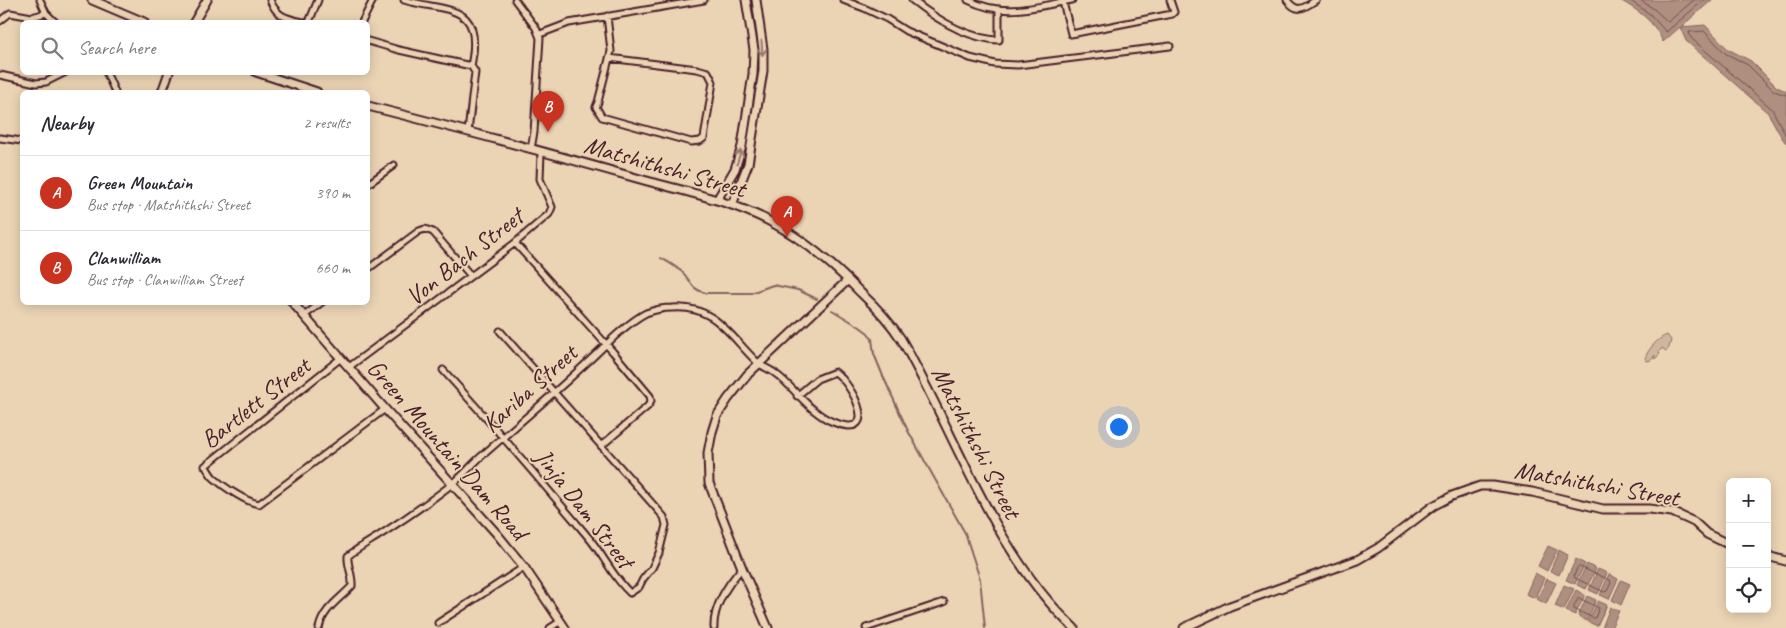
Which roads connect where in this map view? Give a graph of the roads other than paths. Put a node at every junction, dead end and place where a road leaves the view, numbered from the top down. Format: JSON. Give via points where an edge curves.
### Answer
{"nodes":[{"id":1,"x":40,"y":0,"type":"edge"},
{"id":2,"x":92,"y":0,"type":"edge"},
{"id":3,"x":206,"y":0,"type":"edge"},
{"id":4,"x":270,"y":0,"type":"edge"},
{"id":5,"x":318,"y":0,"type":"edge"},
{"id":6,"x":373,"y":0,"type":"edge"},
{"id":7,"x":404,"y":0,"type":"edge"},
{"id":8,"x":515,"y":0,"type":"edge"},
{"id":9,"x":704,"y":0,"type":"edge"},
{"id":10,"x":746,"y":0,"type":"edge"},
{"id":11,"x":756,"y":0,"type":"edge"},
{"id":12,"x":843,"y":0,"type":"edge"},
{"id":13,"x":912,"y":0,"type":"edge"},
{"id":14,"x":968,"y":0,"type":"edge"},
{"id":15,"x":1072,"y":0,"type":"edge"},
{"id":16,"x":1170,"y":0,"type":"edge"},
{"id":17,"x":1287,"y":0,"type":"edge"},
{"id":18,"x":1316,"y":0,"type":"edge"},
{"id":19,"x":1063,"y":2,"type":"junction"},
{"id":20,"x":424,"y":3,"type":"edge"},
{"id":21,"x":999,"y":9,"type":"junction"},
{"id":22,"x":46,"y":13,"type":"junction"},
{"id":23,"x":607,"y":16,"type":"junction"},
{"id":24,"x":53,"y":20,"type":"edge"},
{"id":25,"x":139,"y":20,"type":"edge"},
{"id":26,"x":195,"y":20,"type":"edge"},
{"id":27,"x":294,"y":20,"type":"edge"},
{"id":28,"x":310,"y":20,"type":"edge"},
{"id":29,"x":363,"y":20,"type":"edge"},
{"id":30,"x":0,"y":21,"type":"edge"},
{"id":31,"x":540,"y":34,"type":"junction"},
{"id":32,"x":370,"y":42,"type":"edge"},
{"id":33,"x":1170,"y":46,"type":"dead end"},
{"id":34,"x":609,"y":58,"type":"junction"},
{"id":35,"x":471,"y":66,"type":"junction"},
{"id":36,"x":0,"y":74,"type":"edge"},
{"id":37,"x":60,"y":75,"type":"edge"},
{"id":38,"x":107,"y":75,"type":"edge"},
{"id":39,"x":168,"y":75,"type":"edge"},
{"id":40,"x":265,"y":75,"type":"edge"},
{"id":41,"x":114,"y":90,"type":"edge"},
{"id":42,"x":163,"y":90,"type":"edge"},
{"id":43,"x":311,"y":90,"type":"edge"},
{"id":44,"x":370,"y":107,"type":"edge"},
{"id":45,"x":468,"y":132,"type":"junction"},
{"id":46,"x":0,"y":138,"type":"edge"},
{"id":47,"x":20,"y":141,"type":"edge"},
{"id":48,"x":531,"y":149,"type":"junction"},
{"id":49,"x":541,"y":152,"type":"junction"},
{"id":50,"x":394,"y":165,"type":"dead end"},
{"id":51,"x":370,"y":183,"type":"edge"},
{"id":52,"x":717,"y":200,"type":"junction"},
{"id":53,"x":732,"y":205,"type":"junction"},
{"id":54,"x":515,"y":243,"type":"junction"},
{"id":55,"x":370,"y":268,"type":"edge"},
{"id":56,"x":471,"y":276,"type":"junction"},
{"id":57,"x":848,"y":280,"type":"junction"},
{"id":58,"x":295,"y":305,"type":"edge"},
{"id":59,"x":318,"y":305,"type":"edge"},
{"id":60,"x":304,"y":316,"type":"junction"},
{"id":61,"x":500,"y":331,"type":"dead end"},
{"id":62,"x":606,"y":345,"type":"junction"},
{"id":63,"x":341,"y":358,"type":"junction"},
{"id":64,"x":759,"y":364,"type":"junction"},
{"id":65,"x":349,"y":367,"type":"junction"},
{"id":66,"x":443,"y":370,"type":"dead end"},
{"id":67,"x":554,"y":393,"type":"junction"},
{"id":68,"x":797,"y":396,"type":"junction"},
{"id":69,"x":385,"y":409,"type":"junction"},
{"id":70,"x":504,"y":437,"type":"junction"},
{"id":71,"x":601,"y":446,"type":"junction"},
{"id":72,"x":452,"y":484,"type":"junction"},
{"id":73,"x":1726,"y":543,"type":"edge"},
{"id":74,"x":1771,"y":557,"type":"edge"},
{"id":75,"x":1786,"y":561,"type":"edge"},
{"id":76,"x":524,"y":567,"type":"junction"},
{"id":77,"x":742,"y":568,"type":"junction"},
{"id":78,"x":944,"y":602,"type":"dead end"},
{"id":79,"x":560,"y":621,"type":"junction"},
{"id":80,"x":438,"y":623,"type":"dead end"},
{"id":81,"x":319,"y":628,"type":"edge"},
{"id":82,"x":550,"y":628,"type":"edge"},
{"id":83,"x":565,"y":628,"type":"edge"},
{"id":84,"x":714,"y":628,"type":"edge"},
{"id":85,"x":768,"y":628,"type":"edge"},
{"id":86,"x":866,"y":628,"type":"edge"},
{"id":87,"x":1074,"y":628,"type":"edge"},
{"id":88,"x":1184,"y":628,"type":"edge"}],
"edges":[{"from":1,"to":22,"type":"street"},
{"from":2,"to":25,"type":"main road"},
{"from":3,"to":26,"type":"main road"},
{"from":4,"to":27,"type":"street","via":[[275,12]]},
{"from":5,"to":28,"type":"street"},
{"from":6,"to":29,"type":"street"},
{"from":7,"to":20,"type":"street"},
{"from":8,"to":31,"type":"street"},
{"from":9,"to":23,"type":"street"},
{"from":52,"to":10,"type":"main road","one_way":true,"via":[[735,169],[742,146],[753,74],[754,50]]},
{"from":11,"to":53,"type":"main road","one_way":true,"via":[[763,71],[748,164]]},
{"from":12,"to":33,"type":"street","via":[[970,58],[995,64],[1018,65]]},
{"from":13,"to":21,"type":"street","via":[[956,28],[990,40],[999,40]]},
{"from":14,"to":21,"type":"street"},
{"from":15,"to":19,"type":"street"},
{"from":16,"to":19,"type":"street","via":[[1172,14],[1071,34]]},
{"from":17,"to":18,"type":"street","via":[[1299,9]]},
{"from":19,"to":21,"type":"street","via":[[1014,11]]},
{"from":20,"to":35,"type":"street","via":[[458,12],[465,18],[474,35]]},
{"from":22,"to":24,"type":"street"},
{"from":22,"to":30,"type":"street","via":[[32,17],[10,13]]},
{"from":23,"to":31,"type":"street","via":[[569,23]]},
{"from":23,"to":34,"type":"street","via":[[611,42]]},
{"from":31,"to":48,"type":"street"},
{"from":32,"to":35,"type":"street"},
{"from":34,"to":34,"type":"street","via":[[596,107],[602,117],[692,142],[704,138],[713,82],[708,72]]},
{"from":35,"to":45,"type":"street","via":[[475,72]]},
{"from":36,"to":37,"type":"street","via":[[36,83]]},
{"from":38,"to":41,"type":"street"},
{"from":39,"to":42,"type":"main road"},
{"from":40,"to":43,"type":"main road"},
{"from":44,"to":45,"type":"main road","name":"Matshithshi Street"},
{"from":45,"to":48,"type":"main road","name":"Matshithshi Street"},
{"from":46,"to":47,"type":"street"},
{"from":48,"to":49,"type":"main road","name":"Matshithshi Street"},
{"from":49,"to":52,"type":"main road","name":"Matshithshi Street"},
{"from":49,"to":54,"type":"street","name":"Von Bach Street","via":[[540,179],[552,207],[549,214]]},
{"from":50,"to":51,"type":"street"},
{"from":52,"to":53,"type":"main road","name":"Matshithshi Street"},
{"from":53,"to":57,"type":"main road","name":"Matshithshi Street","via":[[792,234]]},
{"from":54,"to":56,"type":"street","name":"Von Bach Street"},
{"from":54,"to":62,"type":"street"},
{"from":55,"to":56,"type":"street","via":[[425,229],[433,232]]},
{"from":56,"to":65,"type":"street","name":"Von Bach Street"},
{"from":57,"to":64,"type":"main road"},
{"from":57,"to":87,"type":"main road","name":"Matshithshi Street","via":[[893,327],[922,376],[1018,562]]},
{"from":58,"to":60,"type":"main road","name":"Green Mountain Dam Road"},
{"from":59,"to":60,"type":"street"},
{"from":60,"to":63,"type":"main road","name":"Green Mountain Dam Road"},
{"from":61,"to":67,"type":"street","name":"Jinja Dam Street"},
{"from":62,"to":64,"type":"street","name":"Kariba Street","via":[[646,313],[685,307],[711,316]]},
{"from":62,"to":67,"type":"street","name":"Kariba Street"},
{"from":62,"to":71,"type":"street","via":[[651,401]]},
{"from":63,"to":65,"type":"main road","name":"Green Mountain Dam Road"},
{"from":63,"to":69,"type":"street","name":"Bartlett Street","via":[[205,466],[211,474],[226,487],[259,504]]},
{"from":64,"to":68,"type":"street","name":"Kariba Street","via":[[776,374]]},
{"from":64,"to":77,"type":"main road","via":[[736,388],[717,416],[708,453],[711,490]]},
{"from":65,"to":69,"type":"main road","name":"Green Mountain Dam Road"},
{"from":66,"to":70,"type":"street"},
{"from":67,"to":70,"type":"street","name":"Kariba Street"},
{"from":67,"to":71,"type":"street","name":"Jinja Dam Street"},
{"from":68,"to":68,"type":"street","name":"Kariba Street","via":[[831,421],[844,426],[853,426],[861,416],[851,389],[835,372],[817,379]]},
{"from":69,"to":72,"type":"main road","name":"Green Mountain Dam Road"},
{"from":70,"to":71,"type":"street","name":"Jinja Dam Street","via":[[594,544],[618,582],[630,593],[639,587],[652,568],[666,525],[664,517]]},
{"from":70,"to":72,"type":"street","name":"Kariba Street"},
{"from":72,"to":76,"type":"main road","name":"Green Mountain Dam Road"},
{"from":72,"to":81,"type":"street","name":"Kariba Street","via":[[348,556],[352,586],[329,607]]},
{"from":73,"to":88,"type":"main road","name":"Matshithshi Street","via":[[1672,512],[1603,509],[1518,490],[1480,486],[1433,506],[1357,560],[1230,606]]},
{"from":74,"to":75,"type":"main road"},
{"from":76,"to":79,"type":"main road","name":"Green Mountain Dam Road"},
{"from":76,"to":80,"type":"street"},
{"from":77,"to":84,"type":"street","via":[[721,600]]},
{"from":77,"to":85,"type":"main road"},
{"from":78,"to":86,"type":"street"},
{"from":79,"to":82,"type":"street"},
{"from":79,"to":83,"type":"main road","name":"Green Mountain Dam Road"}]}
